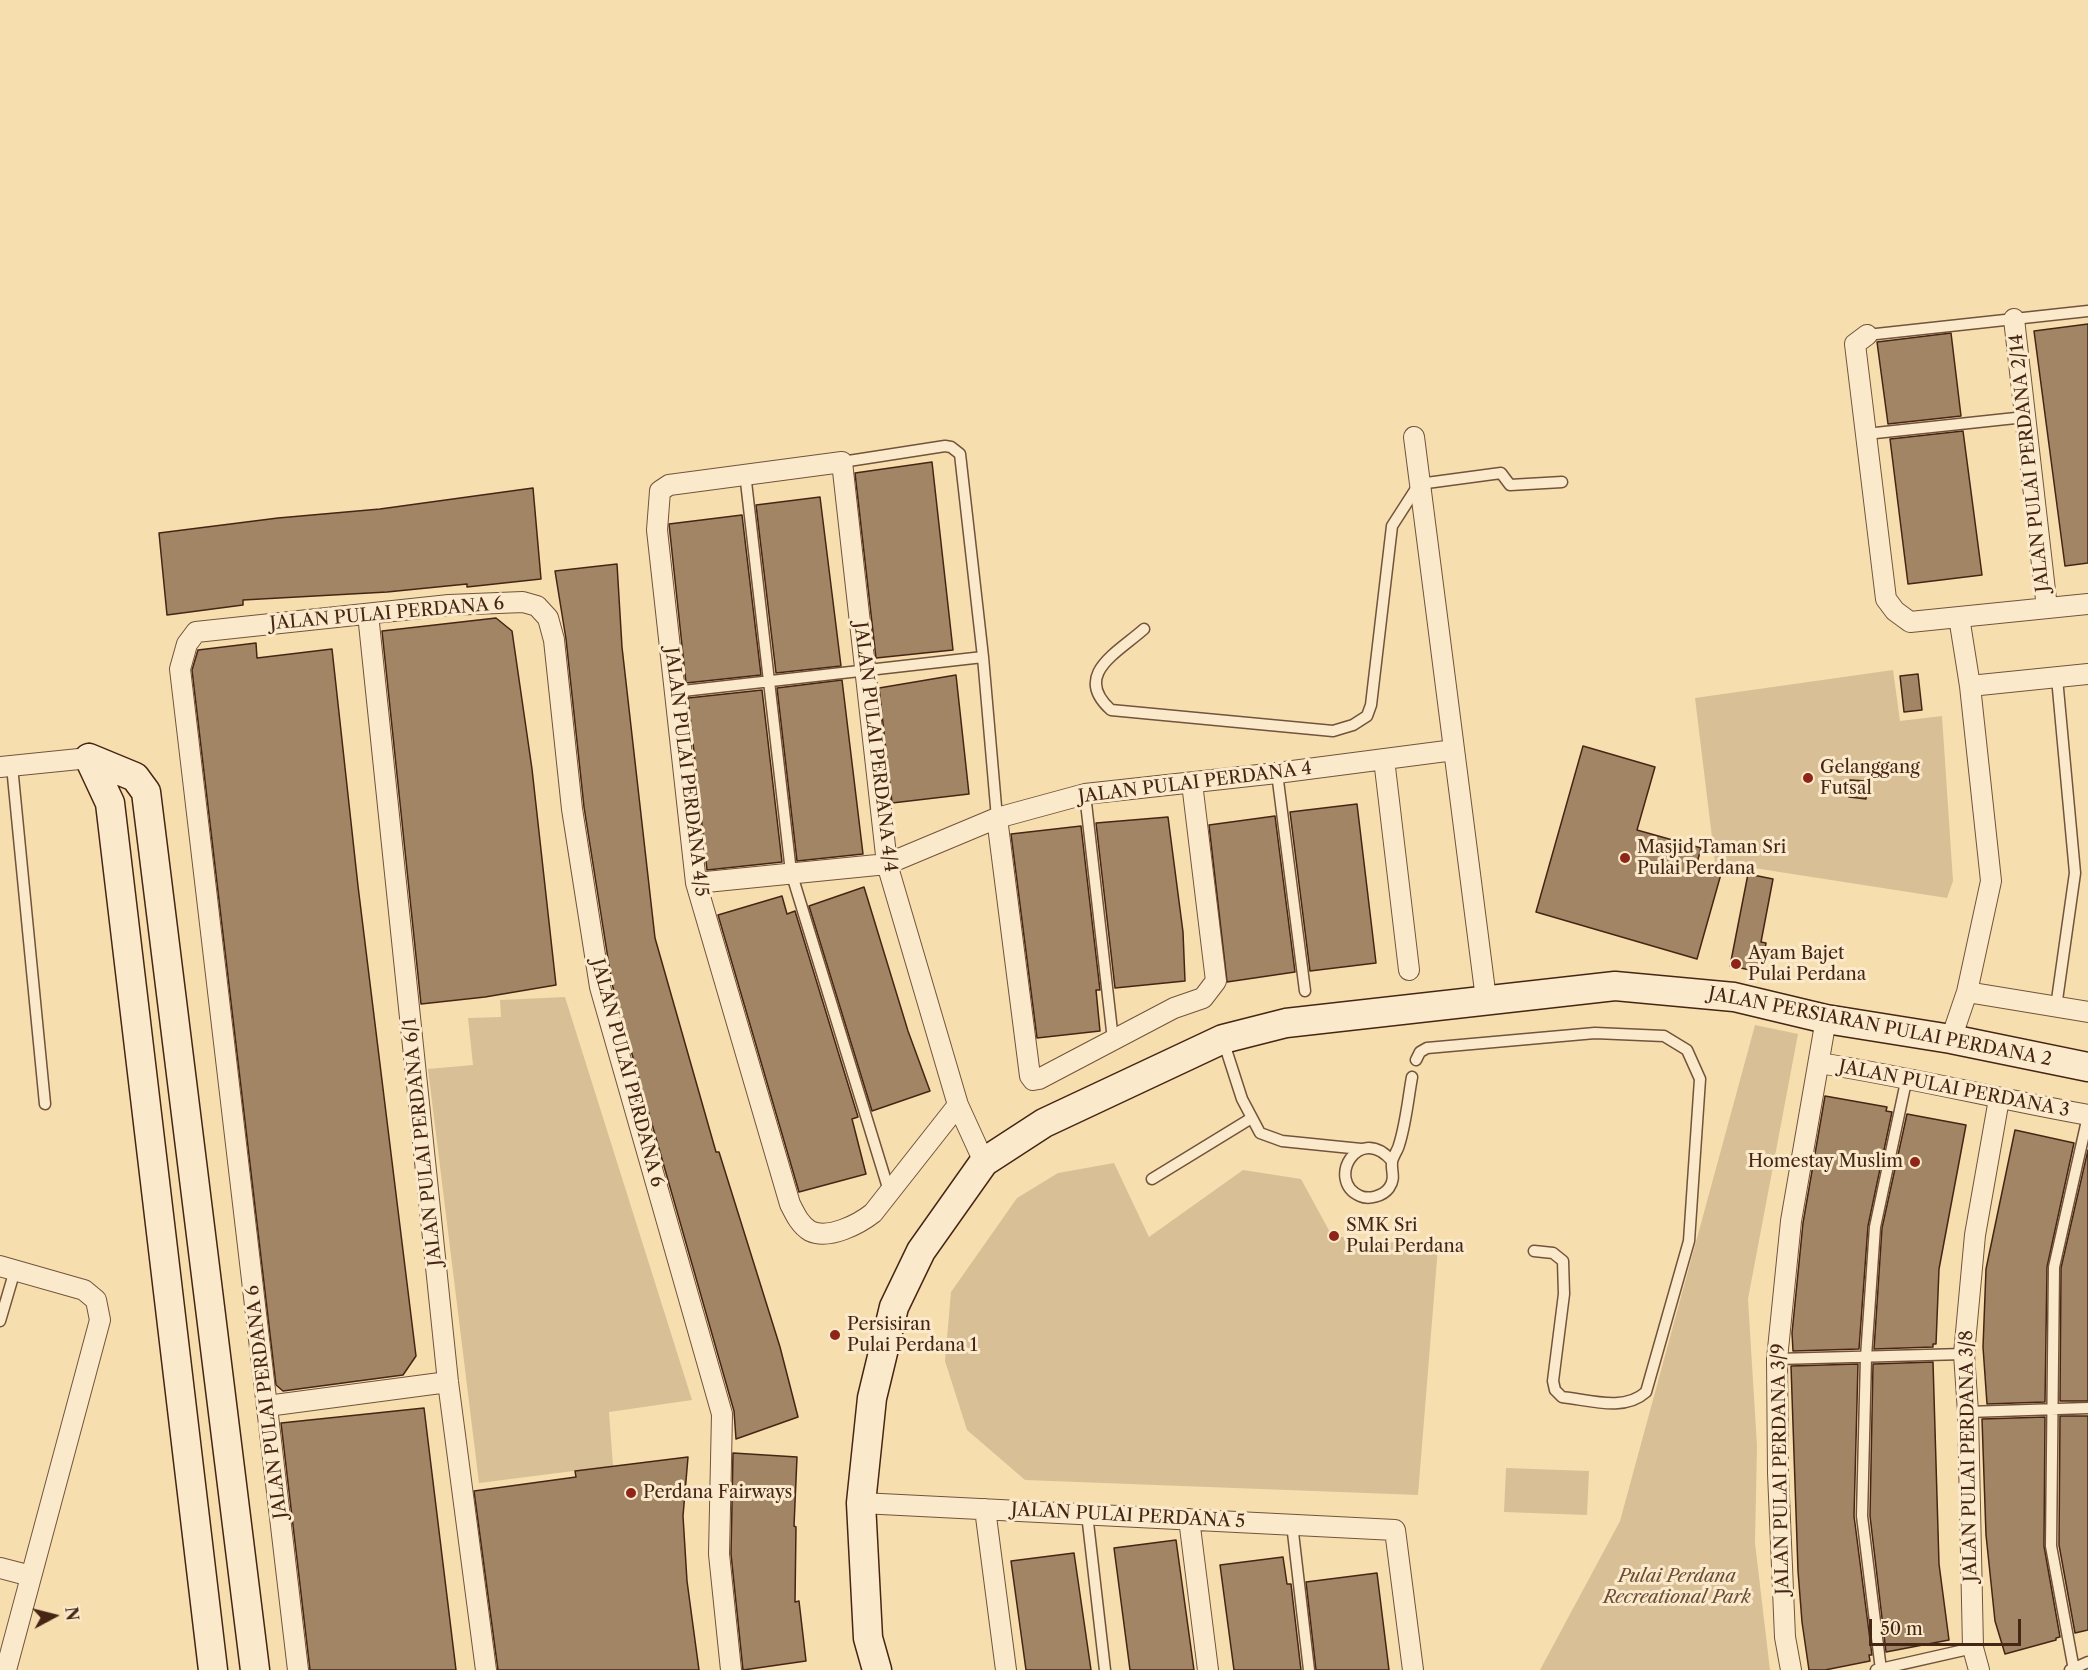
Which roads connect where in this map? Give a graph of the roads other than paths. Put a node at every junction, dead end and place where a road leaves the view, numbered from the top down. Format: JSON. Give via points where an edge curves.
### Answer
{"nodes":[{"id":1,"x":2088,"y":311,"type":"edge"},
{"id":2,"x":2014,"y":319,"type":"junction"},
{"id":3,"x":1867,"y":335,"type":"joint"},
{"id":4,"x":2025,"y":417,"type":"junction"},
{"id":5,"x":1866,"y":434,"type":"junction"},
{"id":6,"x":1414,"y":437,"type":"dead end"},
{"id":7,"x":842,"y":462,"type":"junction"},
{"id":8,"x":745,"y":473,"type":"junction"},
{"id":9,"x":1562,"y":482,"type":"dead end"},
{"id":10,"x":1419,"y":484,"type":"junction"},
{"id":11,"x":2088,"y":604,"type":"edge"},
{"id":12,"x":2047,"y":608,"type":"junction"},
{"id":13,"x":368,"y":614,"type":"junction"},
{"id":14,"x":1959,"y":617,"type":"junction"},
{"id":15,"x":1144,"y":629,"type":"dead end"},
{"id":16,"x":983,"y":657,"type":"junction"},
{"id":17,"x":864,"y":670,"type":"junction"},
{"id":18,"x":2088,"y":674,"type":"edge"},
{"id":19,"x":2057,"y":678,"type":"junction"},
{"id":20,"x":770,"y":681,"type":"junction"},
{"id":21,"x":1970,"y":686,"type":"junction"},
{"id":22,"x":674,"y":692,"type":"junction"},
{"id":23,"x":1454,"y":750,"type":"junction"},
{"id":24,"x":89,"y":758,"type":"junction"},
{"id":25,"x":1384,"y":759,"type":"junction"},
{"id":26,"x":6,"y":766,"type":"edge"},
{"id":27,"x":1277,"y":773,"type":"junction"},
{"id":28,"x":1192,"y":783,"type":"junction"},
{"id":29,"x":1085,"y":794,"type":"junction"},
{"id":30,"x":997,"y":818,"type":"junction"},
{"id":31,"x":886,"y":864,"type":"junction"},
{"id":32,"x":791,"y":872,"type":"junction"},
{"id":33,"x":696,"y":883,"type":"junction"},
{"id":34,"x":1409,"y":970,"type":"dead end"},
{"id":35,"x":1305,"y":991,"type":"dead end"},
{"id":36,"x":1966,"y":992,"type":"junction"},
{"id":37,"x":1486,"y":999,"type":"junction"},
{"id":38,"x":2056,"y":1007,"type":"junction"},
{"id":39,"x":2088,"y":1012,"type":"edge"},
{"id":40,"x":1826,"y":1019,"type":"junction"},
{"id":41,"x":1951,"y":1039,"type":"junction"},
{"id":42,"x":1113,"y":1040,"type":"junction"},
{"id":43,"x":1223,"y":1040,"type":"junction"},
{"id":44,"x":1416,"y":1059,"type":"dead end"},
{"id":45,"x":1819,"y":1063,"type":"junction"},
{"id":46,"x":2088,"y":1067,"type":"edge"},
{"id":47,"x":1412,"y":1077,"type":"dead end"},
{"id":48,"x":1907,"y":1077,"type":"junction"},
{"id":49,"x":1999,"y":1099,"type":"junction"},
{"id":50,"x":45,"y":1104,"type":"dead end"},
{"id":51,"x":958,"y":1105,"type":"junction"},
{"id":52,"x":2088,"y":1116,"type":"edge"},
{"id":53,"x":1250,"y":1119,"type":"junction"},
{"id":54,"x":1361,"y":1149,"type":"junction"},
{"id":55,"x":1392,"y":1161,"type":"junction"},
{"id":56,"x":984,"y":1162,"type":"junction"},
{"id":57,"x":1152,"y":1179,"type":"dead end"},
{"id":58,"x":889,"y":1191,"type":"junction"},
{"id":59,"x":1534,"y":1251,"type":"dead end"},
{"id":60,"x":7,"y":1268,"type":"edge"},
{"id":61,"x":0,"y":1321,"type":"edge"},
{"id":62,"x":1964,"y":1354,"type":"junction"},
{"id":63,"x":1866,"y":1357,"type":"junction"},
{"id":64,"x":1777,"y":1359,"type":"junction"},
{"id":65,"x":448,"y":1382,"type":"junction"},
{"id":66,"x":267,"y":1406,"type":"junction"},
{"id":67,"x":2051,"y":1408,"type":"junction"},
{"id":68,"x":2088,"y":1408,"type":"edge"},
{"id":69,"x":1968,"y":1412,"type":"junction"},
{"id":70,"x":861,"y":1503,"type":"junction"},
{"id":71,"x":985,"y":1509,"type":"junction"},
{"id":72,"x":1087,"y":1514,"type":"junction"},
{"id":73,"x":1189,"y":1519,"type":"junction"},
{"id":74,"x":1292,"y":1524,"type":"junction"},
{"id":75,"x":0,"y":1568,"type":"edge"},
{"id":76,"x":31,"y":1576,"type":"junction"},
{"id":77,"x":1973,"y":1648,"type":"junction"},
{"id":78,"x":2088,"y":1662,"type":"edge"},
{"id":79,"x":6,"y":1670,"type":"edge"},
{"id":80,"x":213,"y":1670,"type":"edge"},
{"id":81,"x":255,"y":1670,"type":"edge"},
{"id":82,"x":298,"y":1670,"type":"edge"},
{"id":83,"x":486,"y":1670,"type":"edge"},
{"id":84,"x":730,"y":1670,"type":"edge"},
{"id":85,"x":877,"y":1670,"type":"edge"},
{"id":86,"x":1006,"y":1670,"type":"edge"},
{"id":87,"x":1105,"y":1670,"type":"edge"},
{"id":88,"x":1208,"y":1670,"type":"edge"},
{"id":89,"x":1309,"y":1670,"type":"edge"},
{"id":90,"x":1413,"y":1670,"type":"edge"},
{"id":91,"x":1791,"y":1670,"type":"edge"},
{"id":92,"x":1879,"y":1670,"type":"edge"},
{"id":93,"x":1979,"y":1670,"type":"edge"},
{"id":94,"x":2072,"y":1670,"type":"edge"}],
"edges":[{"from":1,"to":2,"type":"lane"},
{"from":2,"to":3,"type":"lane"},
{"from":2,"to":4,"type":"street","name":"JALAN PULAI PERDANA 2/14"},
{"from":3,"to":5,"type":"street","via":[[1855,344]]},
{"from":4,"to":5,"type":"lane"},
{"from":4,"to":12,"type":"street","name":"JALAN PULAI PERDANA 2/14"},
{"from":5,"to":14,"type":"street","via":[[1886,599],[1910,622]]},
{"from":6,"to":10,"type":"street"},
{"from":7,"to":8,"type":"street","name":"JALAN PULAI PERDANA 4/5"},
{"from":7,"to":16,"type":"lane","via":[[945,446],[960,454]]},
{"from":7,"to":17,"type":"street","name":"JALAN PULAI PERDANA 4/4"},
{"from":8,"to":20,"type":"lane"},
{"from":8,"to":22,"type":"street","name":"JALAN PULAI PERDANA 4/5","via":[[669,485],[660,491],[657,530]]},
{"from":9,"to":10,"type":"lane","via":[[1510,485],[1501,473]]},
{"from":10,"to":15,"type":"lane","via":[[1392,526],[1371,705],[1367,716],[1353,725],[1333,731],[1111,710],[1098,699],[1094,686],[1097,670]]},
{"from":10,"to":23,"type":"street"},
{"from":11,"to":12,"type":"street"},
{"from":12,"to":14,"type":"street"},
{"from":13,"to":65,"type":"street","name":"JALAN PULAI PERDANA 6/1"},
{"from":13,"to":66,"type":"street","name":"JALAN PULAI PERDANA 6","via":[[196,632],[186,644],[180,669]]},
{"from":13,"to":84,"type":"street","name":"JALAN PULAI PERDANA 6","via":[[523,602],[537,606],[548,618],[600,987],[722,1414],[719,1554]]},
{"from":14,"to":21,"type":"street"},
{"from":16,"to":17,"type":"lane"},
{"from":16,"to":30,"type":"lane"},
{"from":17,"to":20,"type":"lane"},
{"from":17,"to":31,"type":"street","name":"JALAN PULAI PERDANA 4/4"},
{"from":18,"to":19,"type":"street"},
{"from":19,"to":21,"type":"street"},
{"from":19,"to":38,"type":"lane","via":[[2075,873]]},
{"from":20,"to":22,"type":"lane"},
{"from":20,"to":32,"type":"lane"},
{"from":21,"to":36,"type":"street","via":[[1991,881]]},
{"from":22,"to":33,"type":"street","name":"JALAN PULAI PERDANA 4/5"},
{"from":23,"to":25,"type":"street","name":"JALAN PULAI PERDANA 4"},
{"from":23,"to":37,"type":"street"},
{"from":24,"to":26,"type":"street"},
{"from":24,"to":80,"type":"street","via":[[110,804]]},
{"from":24,"to":81,"type":"street","via":[[135,777],[146,792]]},
{"from":25,"to":27,"type":"street","name":"JALAN PULAI PERDANA 4"},
{"from":25,"to":34,"type":"street"},
{"from":26,"to":50,"type":"lane"},
{"from":27,"to":28,"type":"street","name":"JALAN PULAI PERDANA 4"},
{"from":27,"to":35,"type":"lane"},
{"from":28,"to":29,"type":"street","name":"JALAN PULAI PERDANA 4"},
{"from":28,"to":42,"type":"street","via":[[1216,981],[1203,998],[1174,1008]]},
{"from":29,"to":30,"type":"street","name":"JALAN PULAI PERDANA 4"},
{"from":29,"to":42,"type":"lane"},
{"from":30,"to":31,"type":"street","name":"JALAN PULAI PERDANA 4"},
{"from":30,"to":42,"type":"street","via":[[1030,1076],[1033,1080]]},
{"from":31,"to":32,"type":"street","name":"JALAN PULAI PERDANA 4"},
{"from":31,"to":51,"type":"street","name":"JALAN PULAI PERDANA 4/4"},
{"from":32,"to":33,"type":"street","name":"JALAN PULAI PERDANA 4"},
{"from":32,"to":58,"type":"lane"},
{"from":33,"to":58,"type":"street","name":"JALAN PULAI PERDANA 4/5","via":[[790,1204],[799,1220],[818,1233],[840,1230],[865,1220]]},
{"from":36,"to":38,"type":"street"},
{"from":36,"to":41,"type":"street"},
{"from":37,"to":40,"type":"street","name":"JALAN PERSIARAN PULAI PERDANA 2","via":[[1616,986],[1734,997]]},
{"from":37,"to":43,"type":"street","name":"JALAN PERSIARAN PULAI PERDANA 2","via":[[1286,1023]]},
{"from":38,"to":39,"type":"street"},
{"from":40,"to":41,"type":"street","name":"JALAN PERSIARAN PULAI PERDANA 2"},
{"from":40,"to":45,"type":"street","name":"JALAN PULAI PERDANA 3/9"},
{"from":41,"to":46,"type":"street","name":"JALAN PERSIARAN PULAI PERDANA 2"},
{"from":43,"to":53,"type":"lane"},
{"from":43,"to":56,"type":"street","name":"JALAN PERSIARAN PULAI PERDANA 2","via":[[1044,1123]]},
{"from":44,"to":59,"type":"lane","via":[[1427,1048],[1595,1033],[1664,1036],[1687,1050],[1700,1079],[1689,1242],[1646,1392],[1638,1400],[1626,1404],[1562,1397],[1555,1390],[1564,1294],[1563,1261],[1553,1253]]},
{"from":45,"to":48,"type":"street","name":"JALAN PULAI PERDANA 3"},
{"from":45,"to":64,"type":"street","name":"JALAN PULAI PERDANA 3/9","via":[[1791,1221]]},
{"from":47,"to":55,"type":"lane","via":[[1399,1145]]},
{"from":48,"to":49,"type":"street","name":"JALAN PULAI PERDANA 3"},
{"from":48,"to":63,"type":"lane","via":[[1875,1227]]},
{"from":49,"to":52,"type":"street","name":"JALAN PULAI PERDANA 3"},
{"from":49,"to":62,"type":"street","name":"JALAN PULAI PERDANA 3/8","via":[[1975,1235]]},
{"from":51,"to":56,"type":"street","name":"JALAN PULAI PERDANA 4/4"},
{"from":51,"to":58,"type":"street","name":"JALAN PULAI PERDANA 4/5"},
{"from":52,"to":67,"type":"lane","via":[[2054,1266]]},
{"from":53,"to":54,"type":"lane","via":[[1260,1133],[1282,1141]]},
{"from":53,"to":57,"type":"lane"},
{"from":54,"to":55,"type":"lane","via":[[1384,1152]]},
{"from":54,"to":55,"type":"lane","via":[[1349,1158],[1344,1172],[1348,1186],[1360,1196],[1375,1197],[1388,1190],[1394,1176]]},
{"from":56,"to":70,"type":"street","name":"JALAN PERSIARAN PULAI PERDANA 2","via":[[921,1251],[894,1307],[872,1398]]},
{"from":60,"to":61,"type":"lane"},
{"from":60,"to":76,"type":"street","via":[[84,1290],[96,1300],[100,1320]]},
{"from":62,"to":63,"type":"lane"},
{"from":62,"to":69,"type":"street","name":"JALAN PULAI PERDANA 3/8"},
{"from":63,"to":64,"type":"lane"},
{"from":63,"to":92,"type":"lane","via":[[1862,1516]]},
{"from":64,"to":91,"type":"street","name":"JALAN PULAI PERDANA 3/9","via":[[1784,1615]]},
{"from":65,"to":66,"type":"street"},
{"from":65,"to":83,"type":"street","name":"JALAN PULAI PERDANA 6/1"},
{"from":66,"to":82,"type":"street","name":"JALAN PULAI PERDANA 6"},
{"from":67,"to":68,"type":"lane"},
{"from":67,"to":69,"type":"lane"},
{"from":67,"to":94,"type":"lane","via":[[2052,1546]]},
{"from":69,"to":77,"type":"street","name":"JALAN PULAI PERDANA 3/8"},
{"from":70,"to":71,"type":"street","name":"JALAN PULAI PERDANA 5"},
{"from":70,"to":85,"type":"street","name":"JALAN PERSIARAN PULAI PERDANA 2","via":[[868,1638]]},
{"from":71,"to":72,"type":"street","name":"JALAN PULAI PERDANA 5"},
{"from":71,"to":86,"type":"street"},
{"from":72,"to":73,"type":"street","name":"JALAN PULAI PERDANA 5"},
{"from":72,"to":87,"type":"lane"},
{"from":73,"to":74,"type":"street","name":"JALAN PULAI PERDANA 5"},
{"from":73,"to":88,"type":"street"},
{"from":74,"to":89,"type":"lane"},
{"from":74,"to":90,"type":"street","name":"JALAN PULAI PERDANA 5","via":[[1395,1530]]},
{"from":75,"to":76,"type":"street"},
{"from":76,"to":79,"type":"street"},
{"from":77,"to":92,"type":"lane"},
{"from":77,"to":93,"type":"street","name":"JALAN PULAI PERDANA 3/8"},
{"from":78,"to":94,"type":"lane"}]}
